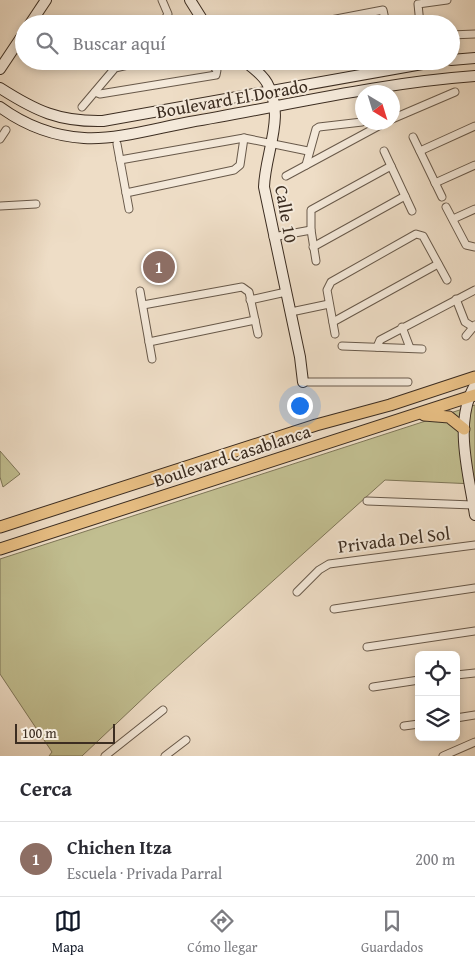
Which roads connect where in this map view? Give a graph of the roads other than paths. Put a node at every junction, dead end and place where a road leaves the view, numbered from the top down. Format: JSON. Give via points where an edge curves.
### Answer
{"nodes":[{"id":1,"x":46,"y":0,"type":"edge"},
{"id":2,"x":162,"y":0,"type":"edge"},
{"id":3,"x":447,"y":0,"type":"edge"},
{"id":4,"x":193,"y":1,"type":"edge"},
{"id":5,"x":36,"y":15,"type":"edge"},
{"id":6,"x":167,"y":15,"type":"edge"},
{"id":7,"x":200,"y":15,"type":"edge"},
{"id":8,"x":357,"y":15,"type":"edge"},
{"id":9,"x":384,"y":15,"type":"edge"},
{"id":10,"x":419,"y":15,"type":"edge"},
{"id":11,"x":475,"y":34,"type":"edge"},
{"id":12,"x":460,"y":35,"type":"edge"},
{"id":13,"x":15,"y":46,"type":"edge"},
{"id":14,"x":475,"y":58,"type":"edge"},
{"id":15,"x":460,"y":59,"type":"edge"},
{"id":16,"x":0,"y":69,"type":"edge"},
{"id":17,"x":113,"y":70,"type":"edge"},
{"id":18,"x":217,"y":70,"type":"edge"},
{"id":19,"x":388,"y":70,"type":"edge"},
{"id":20,"x":256,"y":71,"type":"edge"},
{"id":21,"x":475,"y":76,"type":"edge"},
{"id":22,"x":0,"y":88,"type":"edge"},
{"id":23,"x":270,"y":91,"type":"junction"},
{"id":24,"x":95,"y":92,"type":"junction"},
{"id":25,"x":455,"y":92,"type":"dead end"},
{"id":26,"x":0,"y":107,"type":"edge"},
{"id":27,"x":82,"y":107,"type":"dead end"},
{"id":28,"x":274,"y":108,"type":"junction"},
{"id":29,"x":400,"y":115,"type":"edge"},
{"id":30,"x":355,"y":123,"type":"edge"},
{"id":31,"x":475,"y":126,"type":"edge"},
{"id":32,"x":6,"y":130,"type":"dead end"},
{"id":33,"x":371,"y":130,"type":"edge"},
{"id":34,"x":413,"y":137,"type":"dead end"},
{"id":35,"x":0,"y":138,"type":"edge"},
{"id":36,"x":244,"y":138,"type":"junction"},
{"id":37,"x":272,"y":143,"type":"junction"},
{"id":38,"x":117,"y":144,"type":"dead end"},
{"id":39,"x":308,"y":150,"type":"junction"},
{"id":40,"x":384,"y":151,"type":"dead end"},
{"id":41,"x":420,"y":151,"type":"junction"},
{"id":42,"x":120,"y":160,"type":"junction"},
{"id":43,"x":306,"y":165,"type":"junction"},
{"id":44,"x":475,"y":165,"type":"edge"},
{"id":45,"x":391,"y":166,"type":"junction"},
{"id":46,"x":286,"y":176,"type":"dead end"},
{"id":47,"x":435,"y":183,"type":"junction"},
{"id":48,"x":126,"y":193,"type":"junction"},
{"id":49,"x":405,"y":196,"type":"junction"},
{"id":50,"x":442,"y":197,"type":"dead end"},
{"id":51,"x":36,"y":204,"type":"dead end"},
{"id":52,"x":0,"y":206,"type":"edge"},
{"id":53,"x":446,"y":207,"type":"dead end"},
{"id":54,"x":128,"y":209,"type":"dead end"},
{"id":55,"x":475,"y":209,"type":"edge"},
{"id":56,"x":412,"y":211,"type":"dead end"},
{"id":57,"x":453,"y":219,"type":"junction"},
{"id":58,"x":310,"y":230,"type":"junction"},
{"id":59,"x":273,"y":237,"type":"junction"},
{"id":60,"x":313,"y":247,"type":"junction"},
{"id":61,"x":475,"y":247,"type":"edge"},
{"id":62,"x":316,"y":261,"type":"dead end"},
{"id":63,"x":438,"y":264,"type":"junction"},
{"id":64,"x":447,"y":280,"type":"dead end"},
{"id":65,"x":475,"y":290,"type":"edge"},
{"id":66,"x":140,"y":291,"type":"dead end"},
{"id":67,"x":286,"y":292,"type":"junction"},
{"id":68,"x":456,"y":299,"type":"junction"},
{"id":69,"x":250,"y":300,"type":"junction"},
{"id":70,"x":329,"y":304,"type":"junction"},
{"id":71,"x":143,"y":305,"type":"junction"},
{"id":72,"x":291,"y":312,"type":"junction"},
{"id":73,"x":254,"y":320,"type":"junction"},
{"id":74,"x":333,"y":322,"type":"junction"},
{"id":75,"x":474,"y":326,"type":"edge"},
{"id":76,"x":402,"y":327,"type":"junction"},
{"id":77,"x":258,"y":334,"type":"dead end"},
{"id":78,"x":336,"y":334,"type":"dead end"},
{"id":79,"x":466,"y":336,"type":"dead end"},
{"id":80,"x":149,"y":342,"type":"junction"},
{"id":81,"x":342,"y":346,"type":"dead end"},
{"id":82,"x":377,"y":347,"type":"junction"},
{"id":83,"x":410,"y":348,"type":"junction"},
{"id":84,"x":422,"y":349,"type":"dead end"},
{"id":85,"x":152,"y":359,"type":"dead end"},
{"id":86,"x":475,"y":377,"type":"edge"},
{"id":87,"x":303,"y":382,"type":"joint"},
{"id":88,"x":408,"y":382,"type":"dead end"},
{"id":89,"x":475,"y":385,"type":"edge"},
{"id":90,"x":472,"y":396,"type":"edge"},
{"id":91,"x":412,"y":414,"type":"junction"},
{"id":92,"x":464,"y":429,"type":"junction"},
{"id":93,"x":367,"y":501,"type":"dead end"},
{"id":94,"x":474,"y":510,"type":"edge"},
{"id":95,"x":0,"y":527,"type":"edge"},
{"id":96,"x":475,"y":545,"type":"edge"},
{"id":97,"x":0,"y":549,"type":"edge"},
{"id":98,"x":475,"y":588,"type":"edge"},
{"id":99,"x":297,"y":592,"type":"dead end"},
{"id":100,"x":334,"y":609,"type":"dead end"},
{"id":101,"x":475,"y":631,"type":"edge"},
{"id":102,"x":367,"y":647,"type":"dead end"},
{"id":103,"x":475,"y":673,"type":"edge"},
{"id":104,"x":460,"y":675,"type":"edge"},
{"id":105,"x":415,"y":681,"type":"edge"},
{"id":106,"x":373,"y":687,"type":"dead end"},
{"id":107,"x":163,"y":710,"type":"dead end"},
{"id":108,"x":475,"y":715,"type":"edge"},
{"id":109,"x":460,"y":717,"type":"edge"},
{"id":110,"x":415,"y":725,"type":"edge"},
{"id":111,"x":404,"y":726,"type":"dead end"},
{"id":112,"x":186,"y":740,"type":"dead end"},
{"id":113,"x":475,"y":742,"type":"edge"},
{"id":114,"x":105,"y":756,"type":"edge"},
{"id":115,"x":166,"y":756,"type":"edge"},
{"id":116,"x":443,"y":756,"type":"edge"}],
"edges":[{"from":1,"to":5,"type":"main road"},
{"from":2,"to":6,"type":"street"},
{"from":3,"to":10,"type":"street","via":[[418,4]]},
{"from":4,"to":7,"type":"main road"},
{"from":8,"to":9,"type":"street","via":[[383,10]]},
{"from":11,"to":12,"type":"street"},
{"from":13,"to":16,"type":"main road"},
{"from":14,"to":15,"type":"main road"},
{"from":17,"to":24,"type":"street"},
{"from":18,"to":24,"type":"street","via":[[216,74],[100,94]]},
{"from":19,"to":23,"type":"main road","name":"Boulevard El Dorado"},
{"from":20,"to":23,"type":"main road","name":"Calle 10"},
{"from":21,"to":28,"type":"main road","name":"Boulevard El Dorado","via":[[438,79]]},
{"from":22,"to":23,"type":"main road","name":"Boulevard El Dorado","via":[[30,108],[50,116],[86,121],[102,121]]},
{"from":23,"to":28,"type":"main road","name":"Calle 10"},
{"from":24,"to":27,"type":"street"},
{"from":25,"to":29,"type":"street"},
{"from":26,"to":28,"type":"main road","name":"Boulevard El Dorado","via":[[32,127],[86,138]]},
{"from":28,"to":37,"type":"main road","name":"Calle 10"},
{"from":30,"to":39,"type":"street","via":[[319,127],[313,133]]},
{"from":31,"to":41,"type":"street"},
{"from":32,"to":35,"type":"street"},
{"from":33,"to":43,"type":"street"},
{"from":34,"to":41,"type":"street"},
{"from":36,"to":37,"type":"street"},
{"from":36,"to":42,"type":"street"},
{"from":36,"to":48,"type":"street","via":[[240,165],[234,170]]},
{"from":37,"to":39,"type":"street"},
{"from":37,"to":59,"type":"main road","name":"Calle 10","via":[[264,187]]},
{"from":38,"to":42,"type":"street"},
{"from":39,"to":43,"type":"street"},
{"from":40,"to":45,"type":"street"},
{"from":41,"to":47,"type":"street"},
{"from":42,"to":48,"type":"street"},
{"from":43,"to":46,"type":"street"},
{"from":44,"to":47,"type":"street"},
{"from":45,"to":49,"type":"street"},
{"from":45,"to":58,"type":"street","via":[[313,207],[309,214]]},
{"from":47,"to":50,"type":"street"},
{"from":48,"to":54,"type":"street"},
{"from":49,"to":56,"type":"street"},
{"from":49,"to":60,"type":"street"},
{"from":51,"to":52,"type":"street"},
{"from":53,"to":57,"type":"street"},
{"from":55,"to":57,"type":"street"},
{"from":57,"to":61,"type":"street","via":[[466,244]]},
{"from":58,"to":59,"type":"street"},
{"from":58,"to":60,"type":"street"},
{"from":59,"to":67,"type":"main road","name":"Calle 10"},
{"from":60,"to":62,"type":"street"},
{"from":63,"to":64,"type":"street"},
{"from":63,"to":70,"type":"street","via":[[424,236],[416,234],[331,282],[327,290]]},
{"from":63,"to":74,"type":"street"},
{"from":65,"to":68,"type":"street"},
{"from":66,"to":71,"type":"street"},
{"from":67,"to":69,"type":"street"},
{"from":67,"to":72,"type":"main road","name":"Calle 10"},
{"from":68,"to":75,"type":"street","via":[[465,322]]},
{"from":68,"to":76,"type":"street"},
{"from":69,"to":71,"type":"street","via":[[242,287]]},
{"from":69,"to":73,"type":"street"},
{"from":70,"to":72,"type":"street"},
{"from":70,"to":74,"type":"street"},
{"from":71,"to":80,"type":"street"},
{"from":72,"to":87,"type":"main road","name":"Calle 10"},
{"from":73,"to":77,"type":"street"},
{"from":73,"to":80,"type":"street"},
{"from":74,"to":78,"type":"street"},
{"from":75,"to":79,"type":"street"},
{"from":76,"to":82,"type":"street","via":[[380,340]]},
{"from":76,"to":83,"type":"street"},
{"from":80,"to":85,"type":"street"},
{"from":81,"to":82,"type":"street"},
{"from":82,"to":83,"type":"street"},
{"from":83,"to":84,"type":"street"},
{"from":86,"to":95,"type":"main road","name":"Boulevard Casablanca"},
{"from":87,"to":88,"type":"street"},
{"from":89,"to":90,"type":"main road"},
{"from":90,"to":91,"type":"main road","name":"Boulevard Casablanca"},
{"from":90,"to":92,"type":"main road","via":[[465,408]]},
{"from":91,"to":92,"type":"main road","via":[[449,417]]},
{"from":91,"to":97,"type":"main road","name":"Boulevard Casablanca"},
{"from":92,"to":94,"type":"main road"},
{"from":93,"to":94,"type":"street"},
{"from":96,"to":99,"type":"street","name":"Privada Del Sol","via":[[329,564]]},
{"from":98,"to":100,"type":"street"},
{"from":101,"to":102,"type":"street"},
{"from":103,"to":104,"type":"street"},
{"from":105,"to":106,"type":"street"},
{"from":107,"to":114,"type":"street"},
{"from":108,"to":109,"type":"street"},
{"from":110,"to":111,"type":"street"},
{"from":112,"to":115,"type":"street"},
{"from":113,"to":116,"type":"street"}]}
